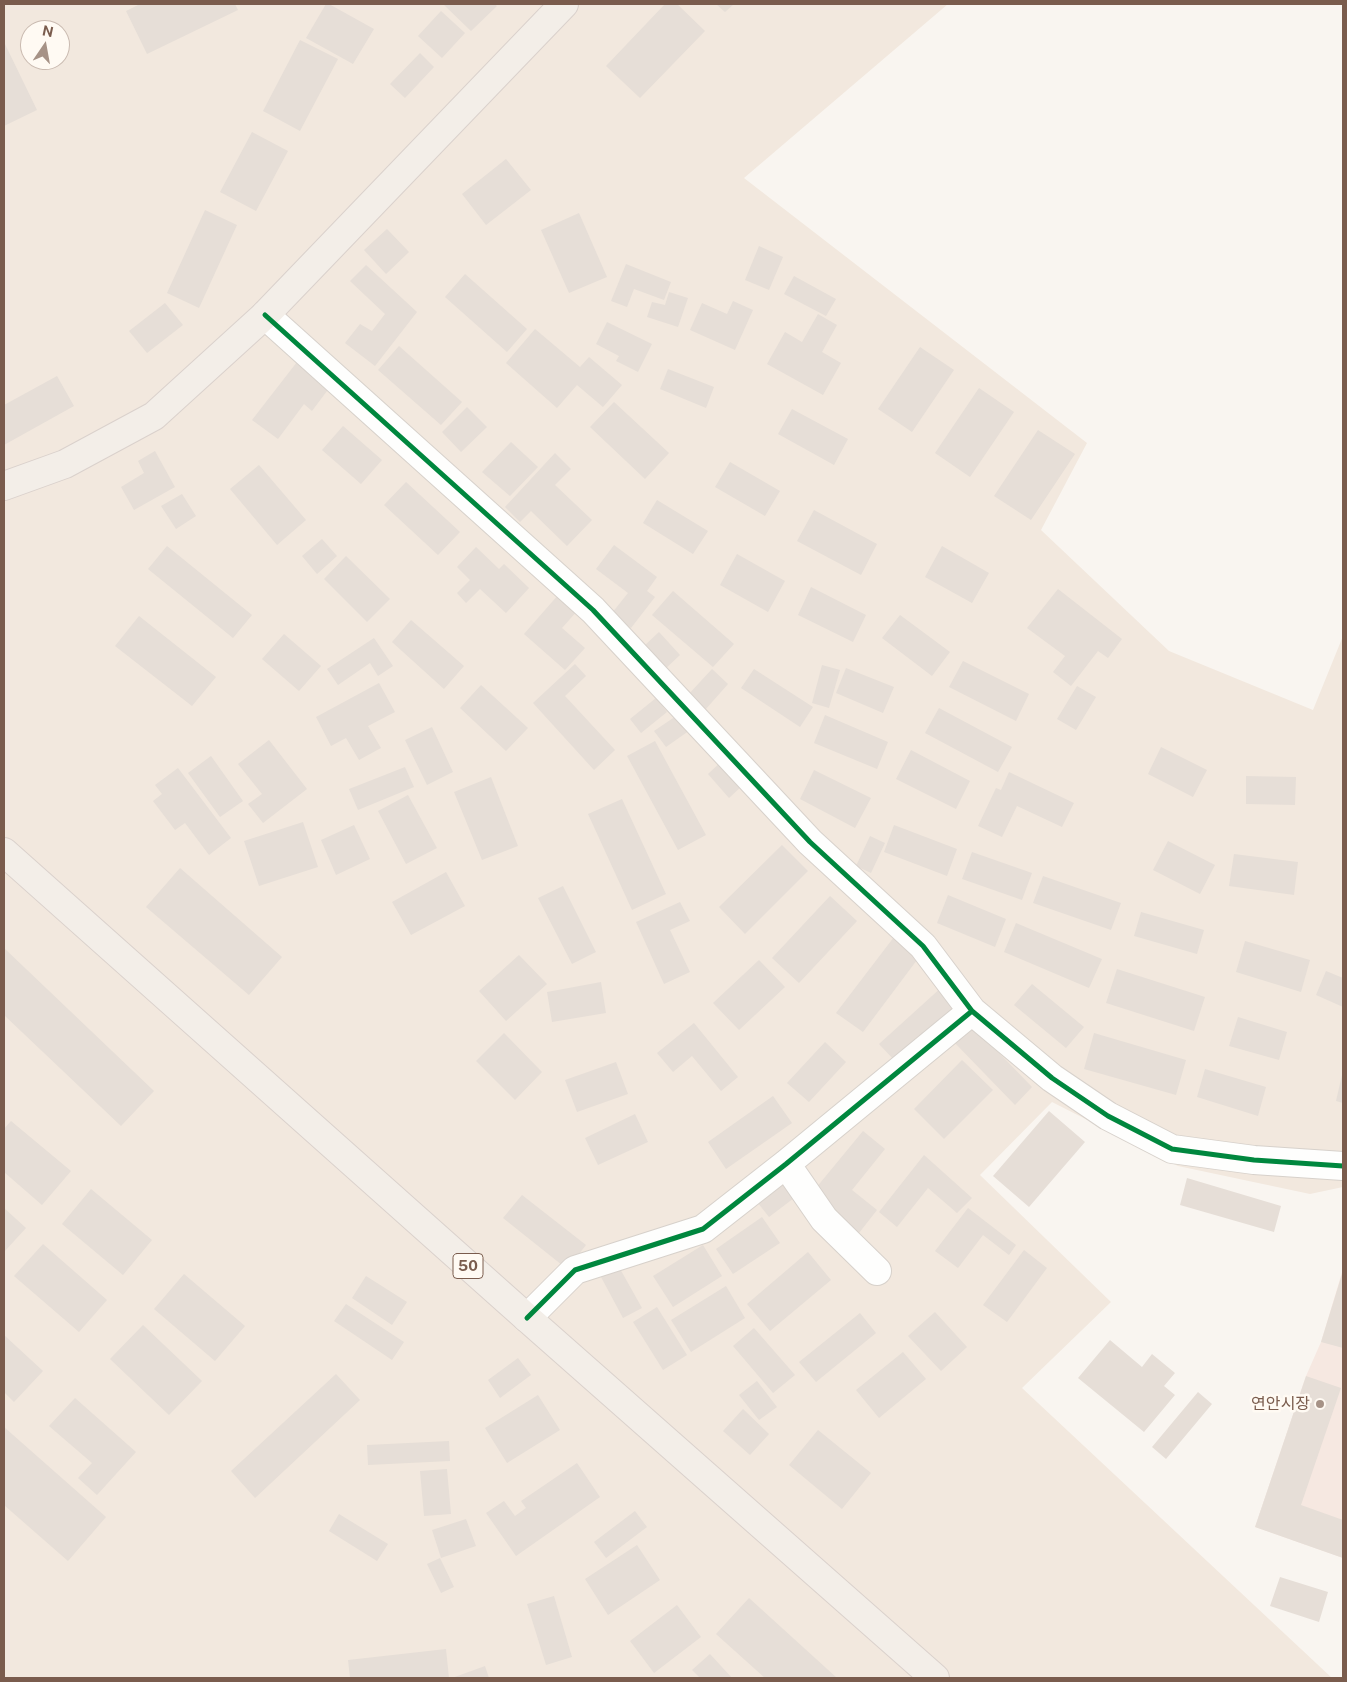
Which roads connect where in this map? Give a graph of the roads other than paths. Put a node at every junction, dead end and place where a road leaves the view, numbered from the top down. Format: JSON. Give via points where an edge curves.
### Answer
{"nodes":[{"id":1,"x":564,"y":4,"type":"edge"},
{"id":2,"x":265,"y":315,"type":"junction"},
{"id":3,"x":4,"y":486,"type":"edge"},
{"id":4,"x":4,"y":852,"type":"edge"},
{"id":5,"x":972,"y":1011,"type":"junction"},
{"id":6,"x":786,"y":1164,"type":"junction"},
{"id":7,"x":1343,"y":1166,"type":"edge"},
{"id":8,"x":877,"y":1271,"type":"dead end"},
{"id":9,"x":526,"y":1318,"type":"junction"},
{"id":10,"x":935,"y":1678,"type":"edge"}],
"edges":[{"from":1,"to":2,"type":"main road"},
{"from":2,"to":3,"type":"main road","via":[[154,416],[65,464]]},
{"from":2,"to":5,"type":"street","via":[[593,610],[810,842],[922,946]]},
{"from":4,"to":9,"type":"main road","number":"50"},
{"from":5,"to":6,"type":"street"},
{"from":5,"to":7,"type":"street","via":[[1052,1078],[1108,1116],[1172,1149],[1254,1160]]},
{"from":6,"to":8,"type":"street","via":[[824,1219]]},
{"from":6,"to":9,"type":"street","via":[[703,1229],[575,1270]]},
{"from":9,"to":10,"type":"main road","number":"50"}]}
